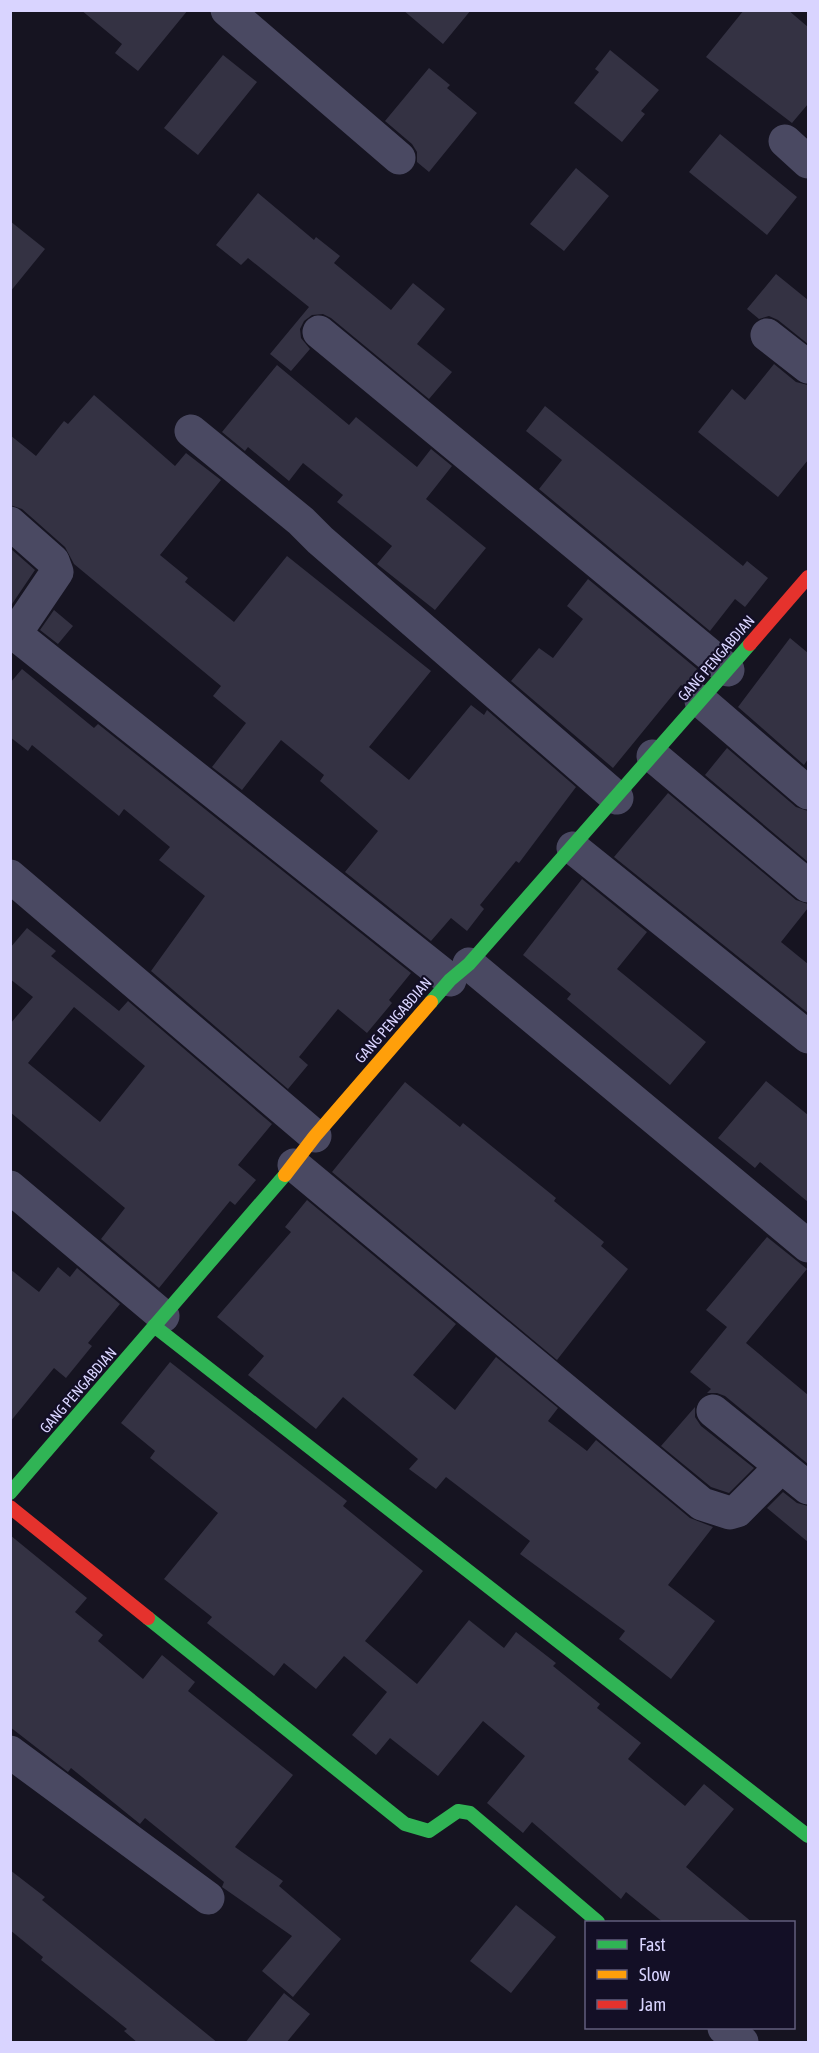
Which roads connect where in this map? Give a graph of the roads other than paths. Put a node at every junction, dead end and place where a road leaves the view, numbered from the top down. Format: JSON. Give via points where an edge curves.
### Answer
{"nodes":[{"id":1,"x":227,"y":10,"type":"edge"},
{"id":2,"x":399,"y":158,"type":"dead end"},
{"id":3,"x":319,"y":332,"type":"dead end"},
{"id":4,"x":767,"y":335,"type":"dead end"},
{"id":5,"x":808,"y":367,"type":"edge"},
{"id":6,"x":191,"y":431,"type":"dead end"},
{"id":7,"x":10,"y":523,"type":"edge"},
{"id":8,"x":808,"y":576,"type":"edge"},
{"id":9,"x":13,"y":637,"type":"edge"},
{"id":10,"x":728,"y":670,"type":"junction"},
{"id":11,"x":701,"y":701,"type":"junction"},
{"id":12,"x":653,"y":756,"type":"junction"},
{"id":13,"x":808,"y":793,"type":"edge"},
{"id":14,"x":617,"y":798,"type":"junction"},
{"id":15,"x":573,"y":848,"type":"junction"},
{"id":16,"x":10,"y":876,"type":"edge"},
{"id":17,"x":808,"y":886,"type":"edge"},
{"id":18,"x":459,"y":972,"type":"junction"},
{"id":19,"x":808,"y":1037,"type":"edge"},
{"id":20,"x":315,"y":1136,"type":"junction"},
{"id":21,"x":294,"y":1165,"type":"junction"},
{"id":22,"x":10,"y":1187,"type":"edge"},
{"id":23,"x":808,"y":1246,"type":"edge"},
{"id":24,"x":159,"y":1321,"type":"junction"},
{"id":25,"x":714,"y":1411,"type":"dead end"},
{"id":26,"x":15,"y":1479,"type":"edge"},
{"id":27,"x":798,"y":1480,"type":"edge"},
{"id":28,"x":10,"y":1507,"type":"edge"},
{"id":29,"x":10,"y":1752,"type":"edge"},
{"id":30,"x":808,"y":1836,"type":"edge"},
{"id":31,"x":208,"y":1898,"type":"dead end"},
{"id":32,"x":596,"y":1921,"type":"edge"},
{"id":33,"x":725,"y":2029,"type":"edge"},
{"id":34,"x":742,"y":2043,"type":"edge"}],
"edges":[{"from":1,"to":2,"type":"street"},
{"from":3,"to":10,"type":"street"},
{"from":4,"to":5,"type":"street"},
{"from":6,"to":14,"type":"street","via":[[301,521]]},
{"from":7,"to":9,"type":"street","via":[[53,561],[57,572]]},
{"from":8,"to":10,"type":"street","name":"GANG PENGABDIAN"},
{"from":9,"to":18,"type":"street"},
{"from":10,"to":11,"type":"street","name":"GANG PENGABDIAN"},
{"from":11,"to":12,"type":"street","name":"GANG PENGABDIAN"},
{"from":11,"to":13,"type":"street"},
{"from":12,"to":14,"type":"street","name":"GANG PENGABDIAN"},
{"from":12,"to":17,"type":"street"},
{"from":14,"to":15,"type":"street","name":"GANG PENGABDIAN"},
{"from":15,"to":18,"type":"street","name":"GANG PENGABDIAN"},
{"from":15,"to":19,"type":"street"},
{"from":16,"to":20,"type":"street"},
{"from":18,"to":20,"type":"street","name":"GANG PENGABDIAN"},
{"from":18,"to":23,"type":"street"},
{"from":20,"to":21,"type":"street","name":"GANG PENGABDIAN"},
{"from":21,"to":24,"type":"street","name":"GANG PENGABDIAN"},
{"from":21,"to":27,"type":"street","via":[[702,1504],[730,1513],[737,1511],[778,1472]]},
{"from":22,"to":24,"type":"street"},
{"from":24,"to":26,"type":"street","name":"GANG PENGABDIAN"},
{"from":24,"to":30,"type":"street"},
{"from":25,"to":27,"type":"street"},
{"from":28,"to":32,"type":"street","via":[[405,1824],[429,1831],[458,1811],[470,1813]]},
{"from":29,"to":31,"type":"street"},
{"from":33,"to":34,"type":"street"}]}
